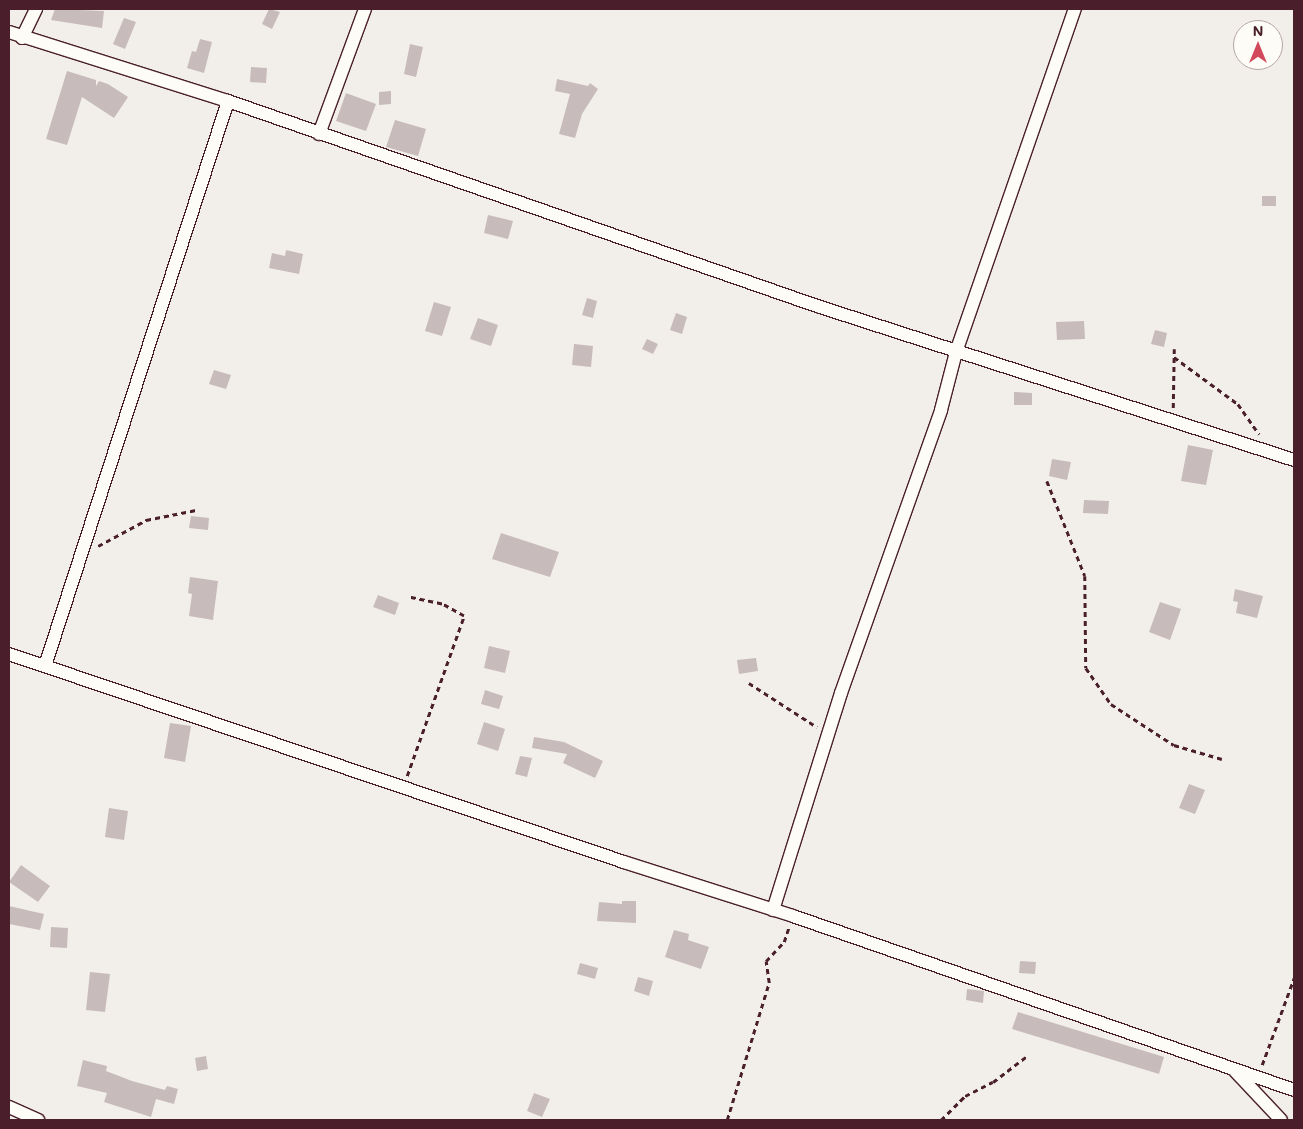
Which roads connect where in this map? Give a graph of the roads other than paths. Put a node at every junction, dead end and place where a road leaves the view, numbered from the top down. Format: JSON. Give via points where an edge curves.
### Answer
{"nodes":[{"id":1,"x":36,"y":9,"type":"edge"},
{"id":2,"x":365,"y":9,"type":"edge"},
{"id":3,"x":1075,"y":9,"type":"edge"},
{"id":4,"x":9,"y":32,"type":"edge"},
{"id":5,"x":22,"y":38,"type":"junction"},
{"id":6,"x":228,"y":101,"type":"junction"},
{"id":7,"x":319,"y":134,"type":"junction"},
{"id":8,"x":956,"y":352,"type":"junction"},
{"id":9,"x":1294,"y":460,"type":"edge"},
{"id":10,"x":9,"y":654,"type":"edge"},
{"id":11,"x":45,"y":666,"type":"junction"},
{"id":12,"x":773,"y":910,"type":"junction"},
{"id":13,"x":1234,"y":1070,"type":"junction"},
{"id":14,"x":1294,"y":1090,"type":"edge"},
{"id":15,"x":9,"y":1107,"type":"edge"},
{"id":16,"x":38,"y":1120,"type":"edge"},
{"id":17,"x":1281,"y":1120,"type":"edge"}],
"edges":[{"from":1,"to":5,"type":"street"},
{"from":2,"to":7,"type":"street"},
{"from":3,"to":8,"type":"street"},
{"from":4,"to":5,"type":"street"},
{"from":5,"to":6,"type":"street"},
{"from":6,"to":7,"type":"street"},
{"from":6,"to":11,"type":"street"},
{"from":7,"to":8,"type":"street"},
{"from":8,"to":9,"type":"street"},
{"from":8,"to":12,"type":"street","via":[[941,410],[828,735]]},
{"from":10,"to":11,"type":"street"},
{"from":11,"to":12,"type":"street"},
{"from":12,"to":13,"type":"street"},
{"from":13,"to":14,"type":"street"},
{"from":13,"to":17,"type":"street"},
{"from":15,"to":16,"type":"street"}]}
